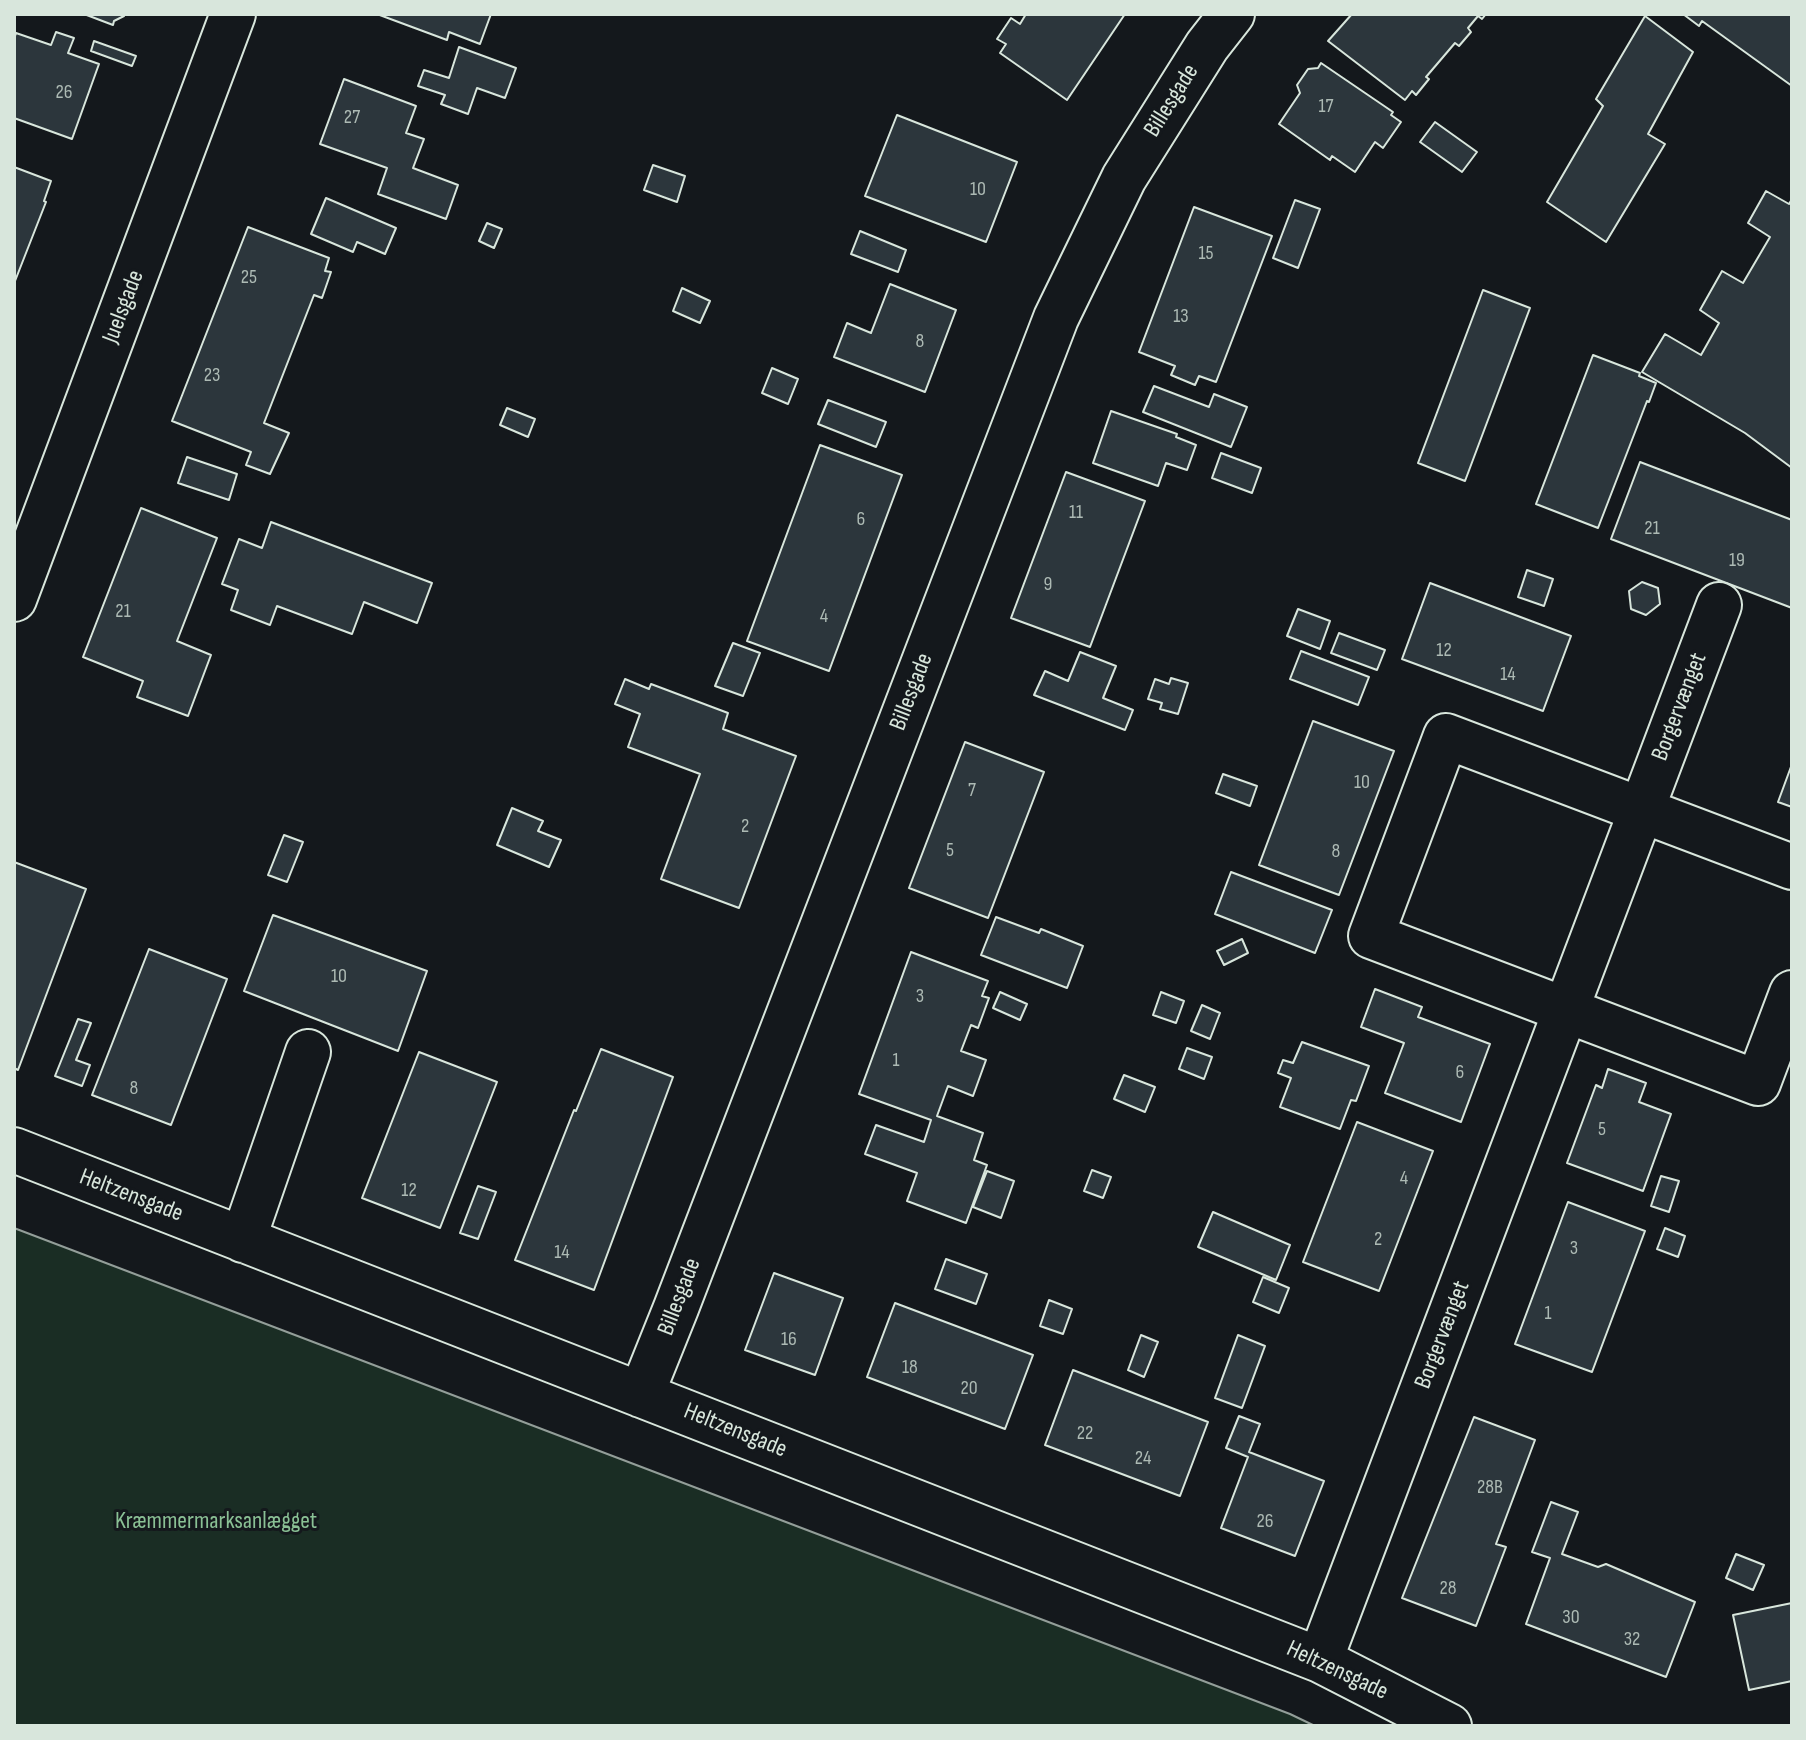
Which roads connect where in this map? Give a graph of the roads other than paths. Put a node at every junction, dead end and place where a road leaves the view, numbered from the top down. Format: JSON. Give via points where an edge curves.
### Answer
{"nodes":[{"id":1,"x":233,"y":14,"type":"edge"},
{"id":2,"x":1232,"y":14,"type":"edge"},
{"id":3,"x":14,"y":599,"type":"edge"},
{"id":4,"x":1719,"y":605,"type":"dead end"},
{"id":5,"x":1642,"y":810,"type":"junction"},
{"id":6,"x":1792,"y":867,"type":"edge"},
{"id":7,"x":1792,"y":993,"type":"edge"},
{"id":8,"x":1566,"y":1011,"type":"junction"},
{"id":9,"x":308,"y":1052,"type":"dead end"},
{"id":10,"x":14,"y":1150,"type":"edge"},
{"id":11,"x":243,"y":1240,"type":"junction"},
{"id":12,"x":641,"y":1395,"type":"junction"},
{"id":13,"x":1320,"y":1660,"type":"junction"},
{"id":14,"x":1449,"y":1726,"type":"edge"}],
"edges":[{"from":1,"to":3,"type":"street","name":"Juelsgade"},
{"from":2,"to":12,"type":"street","name":"Billesgade","via":[[1124,178],[1056,318]]},
{"from":4,"to":5,"type":"street","name":"Borgervænget"},
{"from":5,"to":6,"type":"street"},
{"from":5,"to":8,"type":"street","name":"Borgervænget"},
{"from":5,"to":8,"type":"street","via":[[1446,736],[1371,936]]},
{"from":7,"to":8,"type":"street","via":[[1758,1083]]},
{"from":8,"to":13,"type":"street","name":"Borgervænget"},
{"from":9,"to":11,"type":"street"},
{"from":10,"to":11,"type":"street","name":"Heltzensgade"},
{"from":11,"to":12,"type":"street","name":"Heltzensgade"},
{"from":12,"to":13,"type":"street","name":"Heltzensgade"},
{"from":13,"to":14,"type":"street","name":"Heltzensgade"}]}
